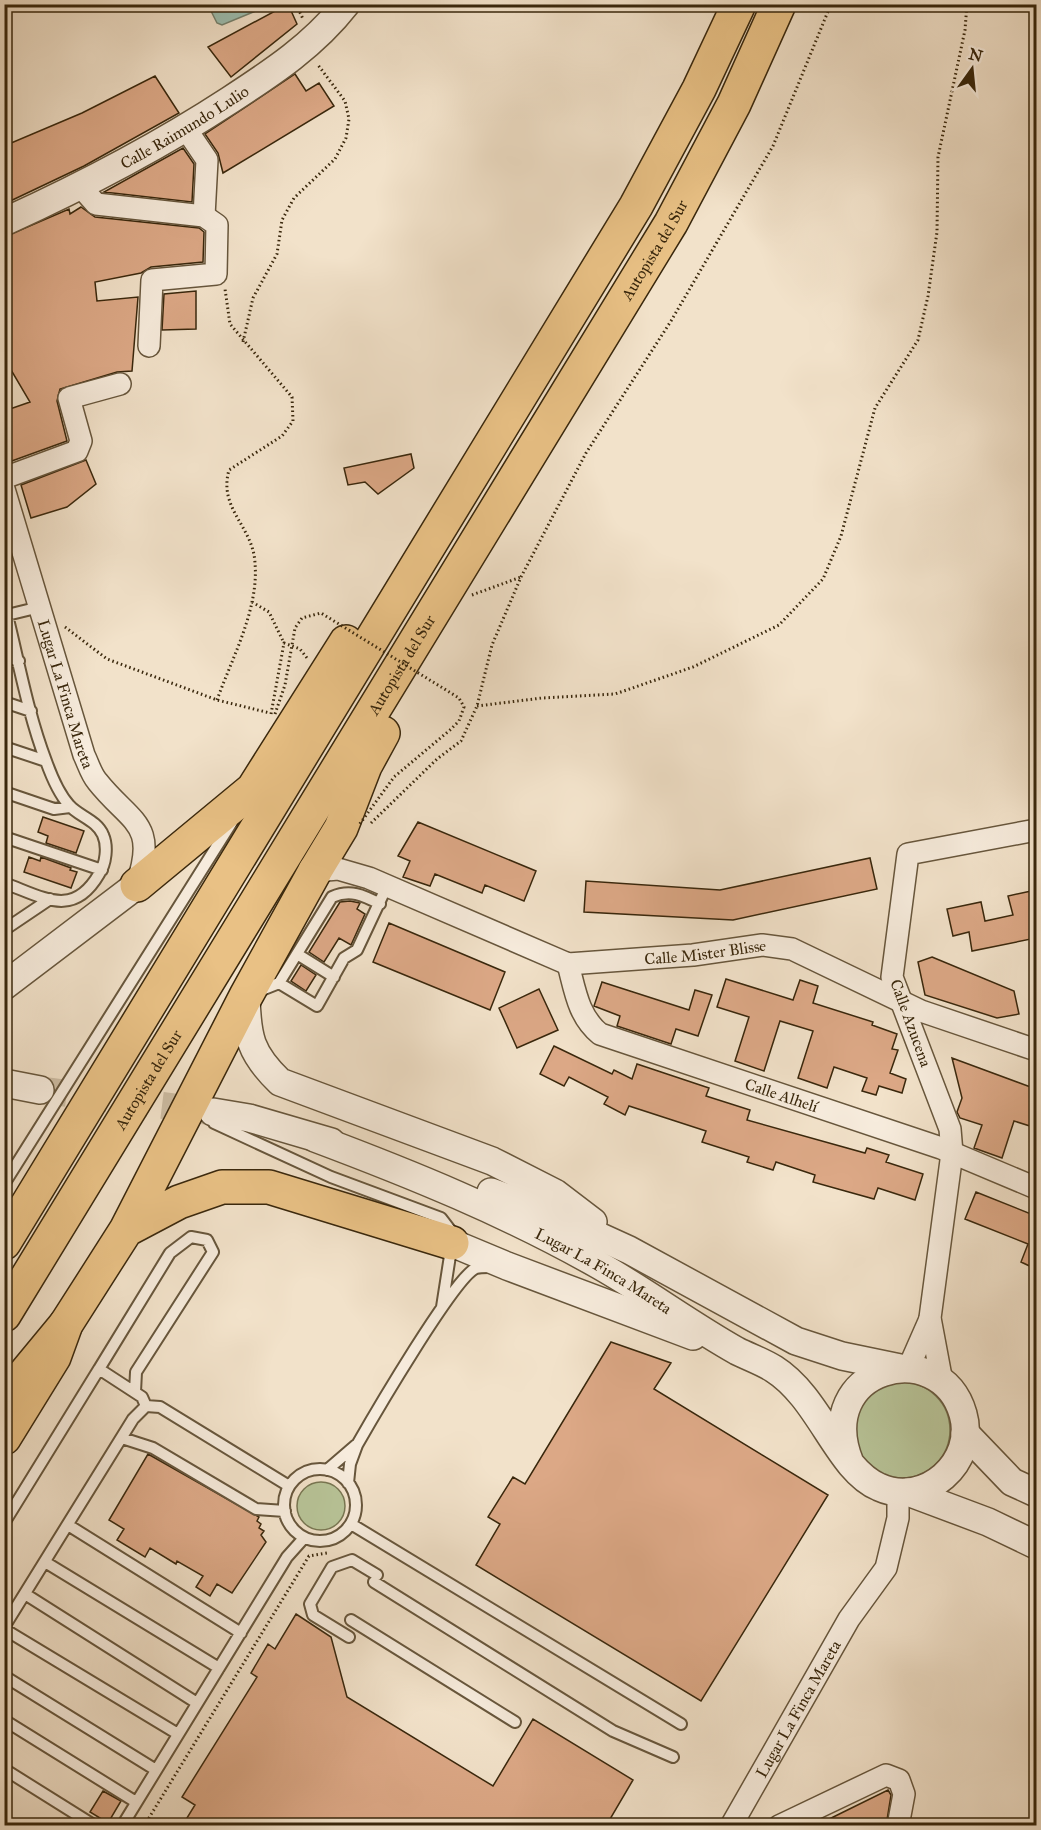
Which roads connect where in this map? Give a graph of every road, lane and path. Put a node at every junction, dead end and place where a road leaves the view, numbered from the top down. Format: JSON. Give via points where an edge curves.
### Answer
{"nodes":[{"id":1,"x":296,"y":4,"type":"edge"},
{"id":2,"x":346,"y":4,"type":"edge"},
{"id":3,"x":739,"y":4,"type":"edge"},
{"id":4,"x":779,"y":4,"type":"edge"},
{"id":5,"x":831,"y":4,"type":"edge"},
{"id":6,"x":967,"y":4,"type":"edge"},
{"id":7,"x":313,"y":40,"type":"junction"},
{"id":8,"x":186,"y":129,"type":"junction"},
{"id":9,"x":81,"y":187,"type":"junction"},
{"id":10,"x":636,"y":206,"type":"junction"},
{"id":11,"x":204,"y":216,"type":"junction"},
{"id":12,"x":4,"y":222,"type":"edge"},
{"id":13,"x":671,"y":223,"type":"junction"},
{"id":14,"x":216,"y":274,"type":"junction"},
{"id":15,"x":243,"y":342,"type":"junction"},
{"id":16,"x":149,"y":346,"type":"dead end"},
{"id":17,"x":120,"y":384,"type":"dead end"},
{"id":18,"x":4,"y":478,"type":"edge"},
{"id":19,"x":4,"y":489,"type":"edge"},
{"id":20,"x":521,"y":577,"type":"junction"},
{"id":21,"x":463,"y":599,"type":"junction"},
{"id":22,"x":252,"y":602,"type":"junction"},
{"id":23,"x":40,"y":607,"type":"junction"},
{"id":24,"x":6,"y":615,"type":"edge"},
{"id":25,"x":284,"y":644,"type":"junction"},
{"id":26,"x":4,"y":656,"type":"edge"},
{"id":27,"x":19,"y":661,"type":"junction"},
{"id":28,"x":306,"y":664,"type":"dead end"},
{"id":29,"x":217,"y":700,"type":"junction"},
{"id":30,"x":4,"y":702,"type":"edge"},
{"id":31,"x":477,"y":706,"type":"junction"},
{"id":32,"x":31,"y":711,"type":"junction"},
{"id":33,"x":272,"y":714,"type":"junction"},
{"id":34,"x":4,"y":747,"type":"edge"},
{"id":35,"x":46,"y":761,"type":"junction"},
{"id":36,"x":253,"y":789,"type":"junction"},
{"id":37,"x":4,"y":792,"type":"edge"},
{"id":38,"x":70,"y":807,"type":"junction"},
{"id":39,"x":356,"y":826,"type":"junction"},
{"id":40,"x":1036,"y":830,"type":"edge"},
{"id":41,"x":4,"y":837,"type":"edge"},
{"id":42,"x":102,"y":870,"type":"junction"},
{"id":43,"x":315,"y":871,"type":"junction"},
{"id":44,"x":4,"y":883,"type":"edge"},
{"id":45,"x":137,"y":885,"type":"junction"},
{"id":46,"x":379,"y":889,"type":"junction"},
{"id":47,"x":50,"y":899,"type":"junction"},
{"id":48,"x":5,"y":929,"type":"edge"},
{"id":49,"x":297,"y":954,"type":"junction"},
{"id":50,"x":568,"y":964,"type":"junction"},
{"id":51,"x":334,"y":977,"type":"junction"},
{"id":52,"x":279,"y":982,"type":"junction"},
{"id":53,"x":4,"y":986,"type":"edge"},
{"id":54,"x":246,"y":996,"type":"junction"},
{"id":55,"x":899,"y":998,"type":"junction"},
{"id":56,"x":1036,"y":1050,"type":"edge"},
{"id":57,"x":211,"y":1116,"type":"joint"},
{"id":58,"x":315,"y":1138,"type":"junction"},
{"id":59,"x":952,"y":1153,"type":"junction"},
{"id":60,"x":1036,"y":1188,"type":"edge"},
{"id":61,"x":16,"y":1194,"type":"edge"},
{"id":62,"x":126,"y":1230,"type":"junction"},
{"id":63,"x":4,"y":1235,"type":"edge"},
{"id":64,"x":4,"y":1243,"type":"edge"},
{"id":65,"x":452,"y":1243,"type":"junction"},
{"id":66,"x":630,"y":1250,"type":"junction"},
{"id":67,"x":507,"y":1266,"type":"junction"},
{"id":68,"x":442,"y":1307,"type":"junction"},
{"id":69,"x":4,"y":1316,"type":"edge"},
{"id":70,"x":930,"y":1318,"type":"junction"},
{"id":71,"x":66,"y":1324,"type":"junction"},
{"id":72,"x":737,"y":1351,"type":"junction"},
{"id":73,"x":99,"y":1369,"type":"junction"},
{"id":74,"x":905,"y":1369,"type":"junction"},
{"id":75,"x":942,"y":1382,"type":"junction"},
{"id":76,"x":135,"y":1392,"type":"junction"},
{"id":77,"x":4,"y":1399,"type":"edge"},
{"id":78,"x":146,"y":1406,"type":"junction"},
{"id":79,"x":965,"y":1433,"type":"junction"},
{"id":80,"x":4,"y":1438,"type":"edge"},
{"id":81,"x":122,"y":1438,"type":"junction"},
{"id":82,"x":357,"y":1445,"type":"junction"},
{"id":83,"x":850,"y":1463,"type":"junction"},
{"id":84,"x":327,"y":1470,"type":"junction"},
{"id":85,"x":348,"y":1483,"type":"junction"},
{"id":86,"x":289,"y":1486,"type":"junction"},
{"id":87,"x":903,"y":1492,"type":"junction"},
{"id":88,"x":1036,"y":1493,"type":"edge"},
{"id":89,"x":285,"y":1511,"type":"junction"},
{"id":90,"x":4,"y":1522,"type":"edge"},
{"id":91,"x":351,"y":1524,"type":"junction"},
{"id":92,"x":68,"y":1525,"type":"junction"},
{"id":93,"x":304,"y":1538,"type":"junction"},
{"id":94,"x":1036,"y":1545,"type":"edge"},
{"id":95,"x":334,"y":1552,"type":"dead end"},
{"id":96,"x":45,"y":1562,"type":"junction"},
{"id":97,"x":25,"y":1594,"type":"junction"},
{"id":98,"x":351,"y":1620,"type":"dead end"},
{"id":99,"x":4,"y":1628,"type":"edge"},
{"id":100,"x":240,"y":1633,"type":"junction"},
{"id":101,"x":349,"y":1637,"type":"dead end"},
{"id":102,"x":219,"y":1668,"type":"junction"},
{"id":103,"x":4,"y":1676,"type":"edge"},
{"id":104,"x":197,"y":1703,"type":"junction"},
{"id":105,"x":4,"y":1720,"type":"edge"},
{"id":106,"x":515,"y":1722,"type":"dead end"},
{"id":107,"x":681,"y":1724,"type":"dead end"},
{"id":108,"x":178,"y":1734,"type":"junction"},
{"id":109,"x":673,"y":1757,"type":"dead end"},
{"id":110,"x":4,"y":1769,"type":"edge"},
{"id":111,"x":156,"y":1770,"type":"junction"},
{"id":112,"x":136,"y":1802,"type":"junction"},
{"id":113,"x":95,"y":1826,"type":"edge"},
{"id":114,"x":122,"y":1826,"type":"edge"},
{"id":115,"x":144,"y":1826,"type":"edge"},
{"id":116,"x":731,"y":1826,"type":"edge"},
{"id":117,"x":779,"y":1826,"type":"edge"},
{"id":118,"x":898,"y":1826,"type":"edge"}],
"edges":[{"from":1,"to":7,"type":"path"},
{"from":2,"to":7,"type":"street","name":"Calle Raimundo Lulio"},
{"from":3,"to":10,"type":"main road"},
{"from":4,"to":13,"type":"main road","name":"Autopista del Sur","via":[[734,104]]},
{"from":5,"to":20,"type":"path","via":[[773,146],[671,321],[586,453]]},
{"from":6,"to":31,"type":"path","via":[[938,157],[936,232],[918,339],[875,408],[841,536],[823,579],[779,625],[693,668],[615,694]]},
{"from":7,"to":8,"type":"street","name":"Calle Raimundo Lulio","via":[[286,63]]},
{"from":7,"to":15,"type":"path","via":[[316,63],[345,102],[349,119],[346,138],[335,159],[294,198],[282,220],[277,254],[253,298]]},
{"from":8,"to":9,"type":"street","name":"Calle Raimundo Lulio"},
{"from":8,"to":11,"type":"street","via":[[207,160]]},
{"from":9,"to":11,"type":"street","via":[[96,204]]},
{"from":9,"to":12,"type":"street","name":"Calle Raimundo Lulio"},
{"from":10,"to":36,"type":"main road","via":[[512,378]]},
{"from":10,"to":61,"type":"main road"},
{"from":11,"to":14,"type":"street","via":[[217,225]]},
{"from":13,"to":21,"type":"main road","via":[[573,418]]},
{"from":13,"to":69,"type":"main road","name":"Autopista del Sur"},
{"from":14,"to":15,"type":"path","via":[[225,286],[230,324]]},
{"from":14,"to":16,"type":"street","via":[[152,280]]},
{"from":15,"to":22,"type":"path","via":[[292,397],[294,421],[282,436],[229,470],[225,486],[232,510],[249,536],[255,563]]},
{"from":17,"to":18,"type":"street","via":[[69,398],[81,441],[77,451]]},
{"from":19,"to":23,"type":"street","name":"Lugar La Finca Mareta"},
{"from":20,"to":21,"type":"path"},
{"from":20,"to":31,"type":"path","via":[[492,645]]},
{"from":21,"to":39,"type":"main road","via":[[365,766]]},
{"from":22,"to":25,"type":"path","via":[[269,612]]},
{"from":22,"to":29,"type":"path"},
{"from":23,"to":24,"type":"lane"},
{"from":23,"to":29,"type":"path","via":[[107,659]]},
{"from":23,"to":45,"type":"street","name":"Lugar La Finca Mareta","via":[[95,780],[140,828],[145,861]]},
{"from":24,"to":27,"type":"lane"},
{"from":25,"to":28,"type":"path","via":[[300,649],[307,657]]},
{"from":25,"to":33,"type":"path"},
{"from":26,"to":27,"type":"lane"},
{"from":27,"to":32,"type":"lane"},
{"from":29,"to":33,"type":"path"},
{"from":30,"to":32,"type":"lane"},
{"from":31,"to":39,"type":"path","via":[[461,741],[437,759],[383,814]]},
{"from":32,"to":35,"type":"lane"},
{"from":33,"to":39,"type":"path","bridge":true,"via":[[285,685],[296,628],[302,618],[321,613],[459,698],[464,707],[459,721],[394,777]]},
{"from":34,"to":35,"type":"lane"},
{"from":35,"to":38,"type":"lane"},
{"from":36,"to":45,"type":"main road"},
{"from":36,"to":61,"type":"lane"},
{"from":37,"to":38,"type":"lane","via":[[54,809]]},
{"from":38,"to":42,"type":"lane","via":[[103,834]]},
{"from":39,"to":43,"type":"main road"},
{"from":39,"to":46,"type":"street","name":"Calle Mister Blisse","via":[[341,851]]},
{"from":40,"to":55,"type":"street","name":"Calle Azucena","via":[[908,854],[892,977]]},
{"from":41,"to":42,"type":"lane"},
{"from":42,"to":47,"type":"lane","via":[[77,900]]},
{"from":43,"to":46,"type":"street","name":"Calle Mister Blisse","via":[[338,868]]},
{"from":43,"to":54,"type":"main road"},
{"from":44,"to":47,"type":"lane"},
{"from":45,"to":53,"type":"street"},
{"from":46,"to":49,"type":"lane","via":[[332,897]]},
{"from":46,"to":50,"type":"street","name":"Calle Mister Blisse"},
{"from":46,"to":51,"type":"lane","via":[[357,950],[344,958]]},
{"from":47,"to":48,"type":"lane"},
{"from":49,"to":51,"type":"lane"},
{"from":49,"to":52,"type":"lane"},
{"from":50,"to":55,"type":"street","name":"Calle Mister Blisse","via":[[693,956],[762,945],[792,949]]},
{"from":50,"to":59,"type":"street","name":"Calle Alhelí","via":[[581,1012],[600,1034]]},
{"from":51,"to":52,"type":"lane","via":[[317,1006]]},
{"from":52,"to":54,"type":"lane"},
{"from":54,"to":62,"type":"main road"},
{"from":54,"to":66,"type":"street","via":[[249,1041],[262,1064],[280,1082],[492,1161],[555,1193]]},
{"from":55,"to":56,"type":"street","name":"Calle Mister Blisse","via":[[921,1011]]},
{"from":55,"to":59,"type":"street","name":"Calle Azucena","via":[[950,1129]]},
{"from":57,"to":58,"type":"street","name":"Lugar La Finca Mareta","via":[[249,1118]]},
{"from":57,"to":65,"type":"lane","via":[[331,1177],[441,1218],[451,1231]]},
{"from":58,"to":66,"type":"street","name":"Lugar La Finca Mareta","via":[[404,1161],[475,1186],[539,1209]]},
{"from":58,"to":72,"type":"street","name":"Lugar La Finca Mareta","via":[[406,1172],[514,1220],[599,1265]]},
{"from":59,"to":60,"type":"street","name":"Calle Alhelí"},
{"from":59,"to":70,"type":"street","name":"Calle Azucena"},
{"from":61,"to":63,"type":"main road"},
{"from":61,"to":64,"type":"main road"},
{"from":62,"to":65,"type":"main road","via":[[179,1202],[222,1187],[270,1187]]},
{"from":62,"to":71,"type":"main road"},
{"from":65,"to":67,"type":"street"},
{"from":65,"to":68,"type":"lane"},
{"from":66,"to":74,"type":"street","name":"Lugar La Finca Mareta","via":[[796,1341],[842,1356]]},
{"from":67,"to":68,"type":"lane","via":[[476,1268]]},
{"from":67,"to":72,"type":"street"},
{"from":68,"to":82,"type":"lane"},
{"from":70,"to":74,"type":"street","name":"Calle Azucena"},
{"from":70,"to":75,"type":"street","name":"Calle Azucena"},
{"from":71,"to":77,"type":"main road"},
{"from":71,"to":80,"type":"main road","via":[[54,1357]]},
{"from":72,"to":83,"type":"street","name":"Lugar La Finca Mareta","via":[[774,1369],[802,1392]]},
{"from":73,"to":76,"type":"lane"},
{"from":73,"to":76,"type":"lane","via":[[170,1253],[191,1237],[207,1239],[213,1252],[136,1372]]},
{"from":73,"to":90,"type":"lane"},
{"from":74,"to":75,"type":"street","name":"Lugar La Finca Mareta"},
{"from":74,"to":83,"type":"street","via":[[880,1373],[862,1384],[848,1401],[841,1421],[842,1443]]},
{"from":75,"to":79,"type":"street","via":[[959,1405]]},
{"from":76,"to":78,"type":"lane"},
{"from":78,"to":81,"type":"lane"},
{"from":78,"to":86,"type":"lane","via":[[160,1407]]},
{"from":79,"to":87,"type":"street","via":[[954,1467],[941,1480],[925,1489]]},
{"from":79,"to":88,"type":"street","via":[[1012,1482]]},
{"from":81,"to":89,"type":"lane","via":[[153,1448],[256,1509]]},
{"from":81,"to":92,"type":"lane"},
{"from":82,"to":84,"type":"lane"},
{"from":82,"to":85,"type":"lane"},
{"from":83,"to":87,"type":"street","name":"Lugar La Finca Mareta","via":[[862,1478],[879,1488]]},
{"from":84,"to":85,"type":"lane"},
{"from":84,"to":86,"type":"lane","via":[[305,1473]]},
{"from":85,"to":91,"type":"lane","via":[[356,1503]]},
{"from":86,"to":89,"type":"lane"},
{"from":87,"to":94,"type":"street","name":"Lugar La Finca Mareta","via":[[988,1522]]},
{"from":87,"to":116,"type":"street","name":"Lugar La Finca Mareta","via":[[886,1568],[849,1619]]},
{"from":89,"to":93,"type":"lane","via":[[288,1522]]},
{"from":91,"to":93,"type":"lane","via":[[335,1538]]},
{"from":91,"to":107,"type":"lane"},
{"from":92,"to":96,"type":"lane"},
{"from":92,"to":100,"type":"lane"},
{"from":93,"to":100,"type":"lane","via":[[287,1557]]},
{"from":95,"to":115,"type":"path","via":[[309,1556]]},
{"from":96,"to":97,"type":"lane"},
{"from":96,"to":102,"type":"lane"},
{"from":97,"to":99,"type":"lane"},
{"from":97,"to":104,"type":"lane"},
{"from":98,"to":106,"type":"lane"},
{"from":99,"to":108,"type":"lane"},
{"from":100,"to":102,"type":"lane"},
{"from":101,"to":109,"type":"lane","via":[[313,1614],[310,1605],[332,1567],[352,1560],[375,1579],[613,1731]]},
{"from":102,"to":104,"type":"lane"},
{"from":103,"to":111,"type":"lane"},
{"from":104,"to":108,"type":"lane"},
{"from":105,"to":112,"type":"lane"},
{"from":108,"to":111,"type":"lane"},
{"from":110,"to":113,"type":"lane"},
{"from":111,"to":112,"type":"lane"},
{"from":112,"to":114,"type":"lane"},
{"from":117,"to":118,"type":"street","via":[[886,1775],[899,1780],[904,1794]]}]}
